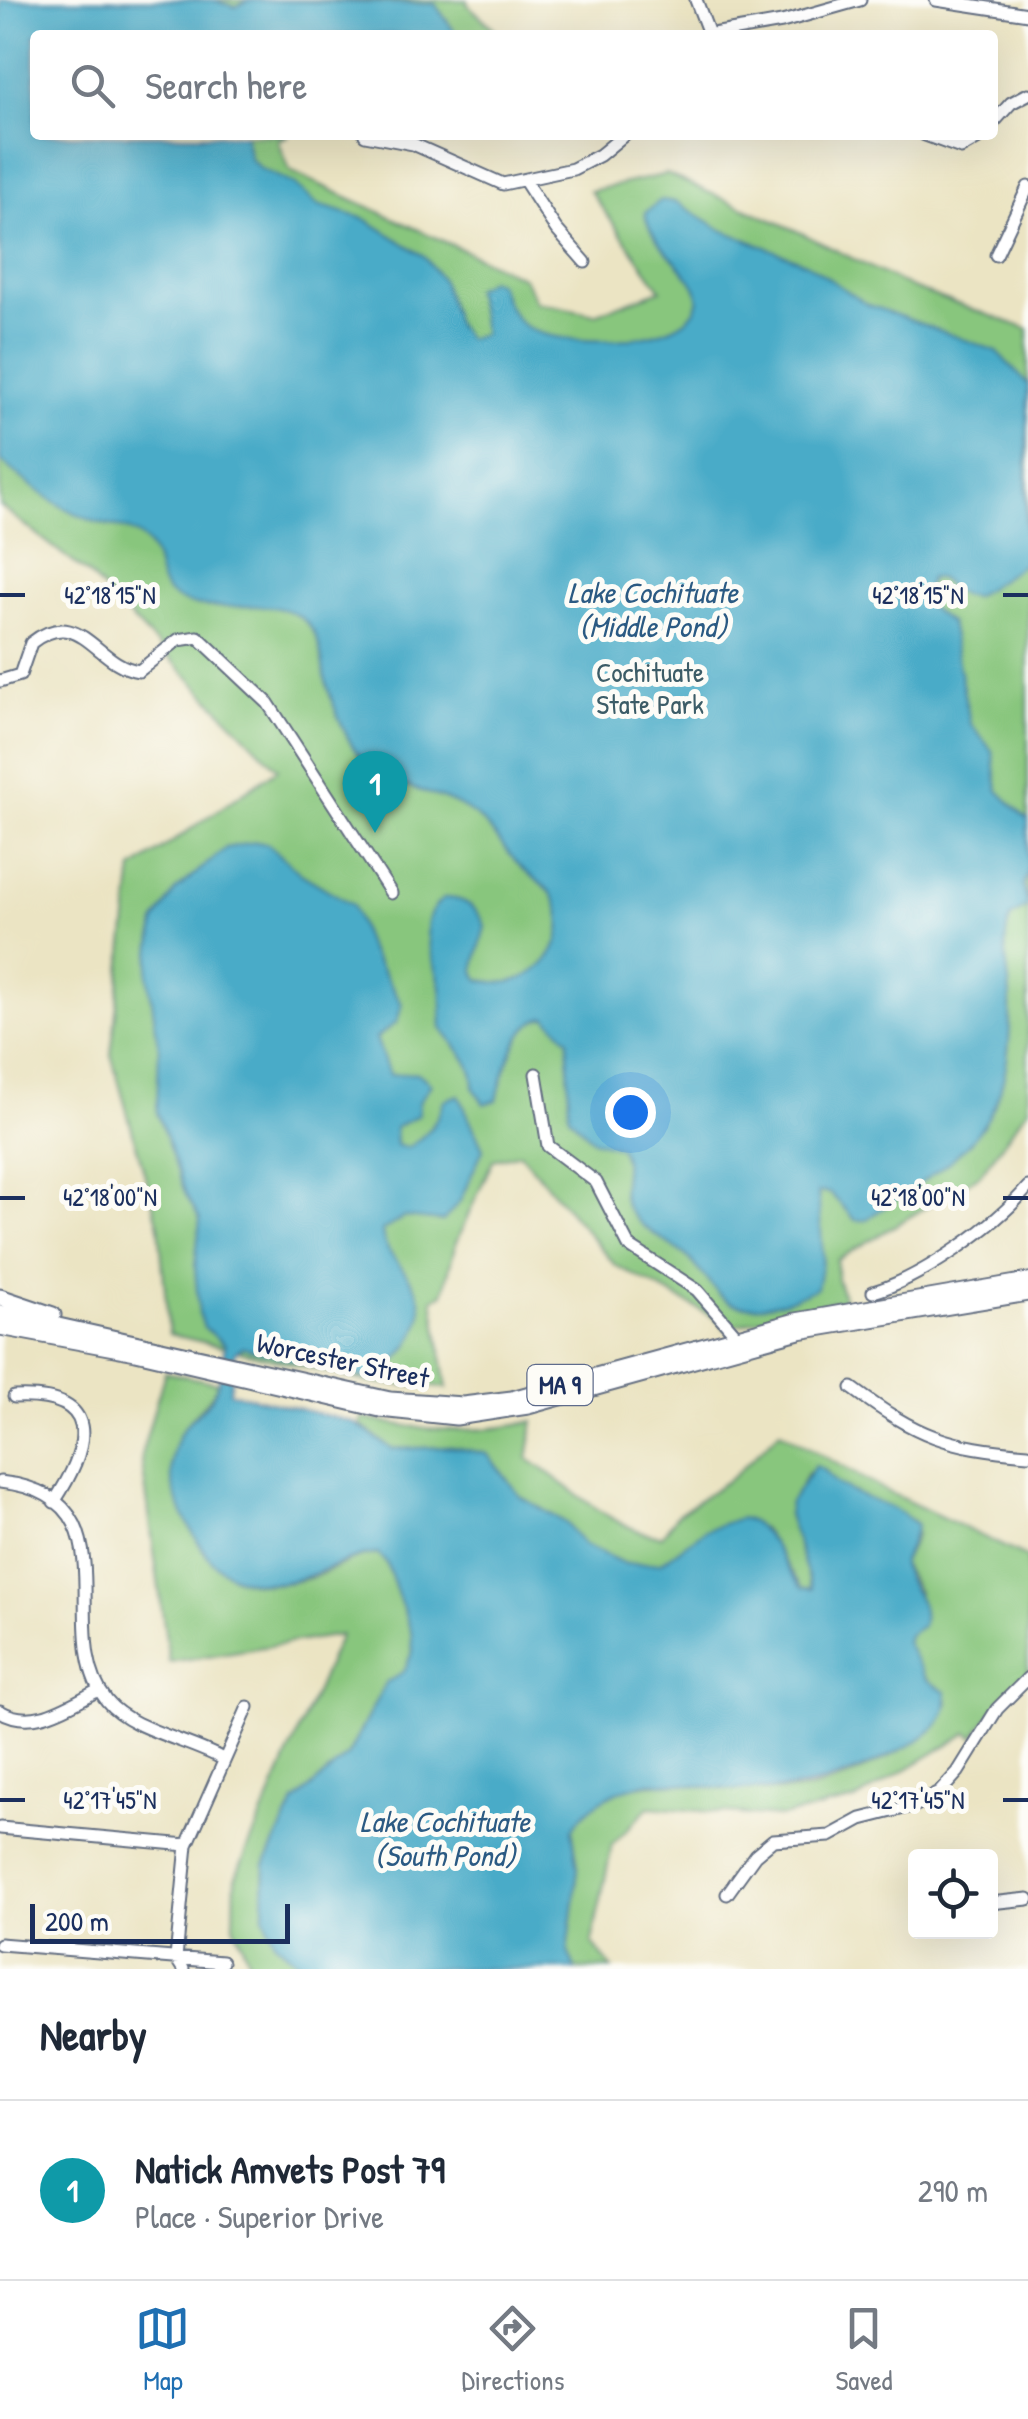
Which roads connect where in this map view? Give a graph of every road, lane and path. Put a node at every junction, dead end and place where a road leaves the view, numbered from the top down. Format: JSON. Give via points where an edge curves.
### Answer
{"nodes":[{"id":1,"x":696,"y":0,"type":"edge"},
{"id":2,"x":860,"y":0,"type":"edge"},
{"id":3,"x":936,"y":0,"type":"edge"},
{"id":4,"x":1023,"y":9,"type":"edge"},
{"id":5,"x":706,"y":30,"type":"edge"},
{"id":6,"x":736,"y":30,"type":"edge"},
{"id":7,"x":1028,"y":94,"type":"edge"},
{"id":8,"x":998,"y":118,"type":"edge"},
{"id":9,"x":392,"y":140,"type":"edge"},
{"id":10,"x":617,"y":140,"type":"edge"},
{"id":11,"x":939,"y":140,"type":"edge"},
{"id":12,"x":975,"y":140,"type":"edge"},
{"id":13,"x":540,"y":178,"type":"junction"},
{"id":14,"x":524,"y":180,"type":"junction"},
{"id":15,"x":1028,"y":187,"type":"edge"},
{"id":16,"x":538,"y":202,"type":"junction"},
{"id":17,"x":996,"y":255,"type":"dead end"},
{"id":18,"x":585,"y":262,"type":"dead end"},
{"id":19,"x":0,"y":682,"type":"edge"},
{"id":20,"x":391,"y":893,"type":"dead end"},
{"id":21,"x":536,"y":1074,"type":"dead end"},
{"id":22,"x":1028,"y":1187,"type":"edge"},
{"id":23,"x":1028,"y":1282,"type":"edge"},
{"id":24,"x":873,"y":1292,"type":"dead end"},
{"id":25,"x":1028,"y":1293,"type":"edge"},
{"id":26,"x":0,"y":1297,"type":"edge"},
{"id":27,"x":0,"y":1313,"type":"edge"},
{"id":28,"x":0,"y":1327,"type":"edge"},
{"id":29,"x":0,"y":1334,"type":"edge"},
{"id":30,"x":738,"y":1336,"type":"junction"},
{"id":31,"x":123,"y":1337,"type":"junction"},
{"id":32,"x":67,"y":1338,"type":"junction"},
{"id":33,"x":218,"y":1364,"type":"junction"},
{"id":34,"x":238,"y":1370,"type":"junction"},
{"id":35,"x":852,"y":1388,"type":"dead end"},
{"id":36,"x":14,"y":1398,"type":"dead end"},
{"id":37,"x":1028,"y":1454,"type":"edge"},
{"id":38,"x":0,"y":1482,"type":"edge"},
{"id":39,"x":54,"y":1502,"type":"junction"},
{"id":40,"x":1028,"y":1678,"type":"edge"},
{"id":41,"x":99,"y":1690,"type":"junction"},
{"id":42,"x":248,"y":1706,"type":"dead end"},
{"id":43,"x":0,"y":1711,"type":"edge"},
{"id":44,"x":224,"y":1759,"type":"junction"},
{"id":45,"x":0,"y":1828,"type":"edge"},
{"id":46,"x":187,"y":1845,"type":"junction"},
{"id":47,"x":727,"y":1894,"type":"dead end"},
{"id":48,"x":1028,"y":1898,"type":"edge"},
{"id":49,"x":998,"y":1902,"type":"edge"},
{"id":50,"x":0,"y":1944,"type":"edge"},
{"id":51,"x":222,"y":1962,"type":"dead end"},
{"id":52,"x":180,"y":1964,"type":"edge"}],
"edges":[{"from":1,"to":5,"type":"street"},
{"from":2,"to":6,"type":"street"},
{"from":3,"to":4,"type":"street"},
{"from":7,"to":8,"type":"street"},
{"from":9,"to":14,"type":"street","via":[[495,183]]},
{"from":10,"to":13,"type":"street","via":[[587,163]]},
{"from":11,"to":12,"type":"street","via":[[961,148]]},
{"from":13,"to":14,"type":"street"},
{"from":13,"to":16,"type":"street"},
{"from":14,"to":16,"type":"street"},
{"from":15,"to":17,"type":"street"},
{"from":16,"to":18,"type":"street"},
{"from":19,"to":20,"type":"street","via":[[20,675],[31,643],[53,631],[74,631],[118,665],[139,672],[178,640],[198,636],[277,715]]},
{"from":21,"to":30,"type":"street","via":[[548,1146],[599,1186],[633,1250],[700,1292]]},
{"from":22,"to":24,"type":"street","via":[[999,1218]]},
{"from":23,"to":30,"type":"highway","name":"Worcester Street","number":"MA 9","via":[[827,1314]]},
{"from":25,"to":34,"type":"highway","name":"Worcester Street","number":"MA 9","via":[[799,1332],[486,1415],[396,1412]]},
{"from":26,"to":31,"type":"highway"},
{"from":27,"to":31,"type":"highway","name":"Worcester Street","number":"MA 9"},
{"from":28,"to":32,"type":"highway","name":"Worcester Street","number":"MA 9"},
{"from":29,"to":32,"type":"highway"},
{"from":30,"to":34,"type":"highway","name":"Worcester Street","number":"MA 9","via":[[520,1397],[468,1404],[390,1400]]},
{"from":31,"to":33,"type":"highway","name":"Worcester Street","number":"MA 9"},
{"from":32,"to":33,"type":"highway","name":"Worcester Street","number":"MA 9"},
{"from":33,"to":34,"type":"highway","name":"Worcester Street","number":"MA 9"},
{"from":35,"to":37,"type":"street","via":[[932,1439]]},
{"from":36,"to":39,"type":"street","via":[[56,1398],[80,1420],[80,1454]]},
{"from":38,"to":39,"type":"street"},
{"from":39,"to":41,"type":"street","via":[[75,1526],[86,1558],[88,1648]]},
{"from":40,"to":47,"type":"street","via":[[939,1793],[830,1836],[773,1840]]},
{"from":41,"to":43,"type":"street","via":[[35,1719]]},
{"from":41,"to":44,"type":"street","via":[[130,1721]]},
{"from":42,"to":44,"type":"street"},
{"from":44,"to":46,"type":"street"},
{"from":45,"to":46,"type":"street"},
{"from":46,"to":52,"type":"street"},
{"from":48,"to":49,"type":"street"},
{"from":50,"to":52,"type":"street"},
{"from":51,"to":52,"type":"street"}]}
